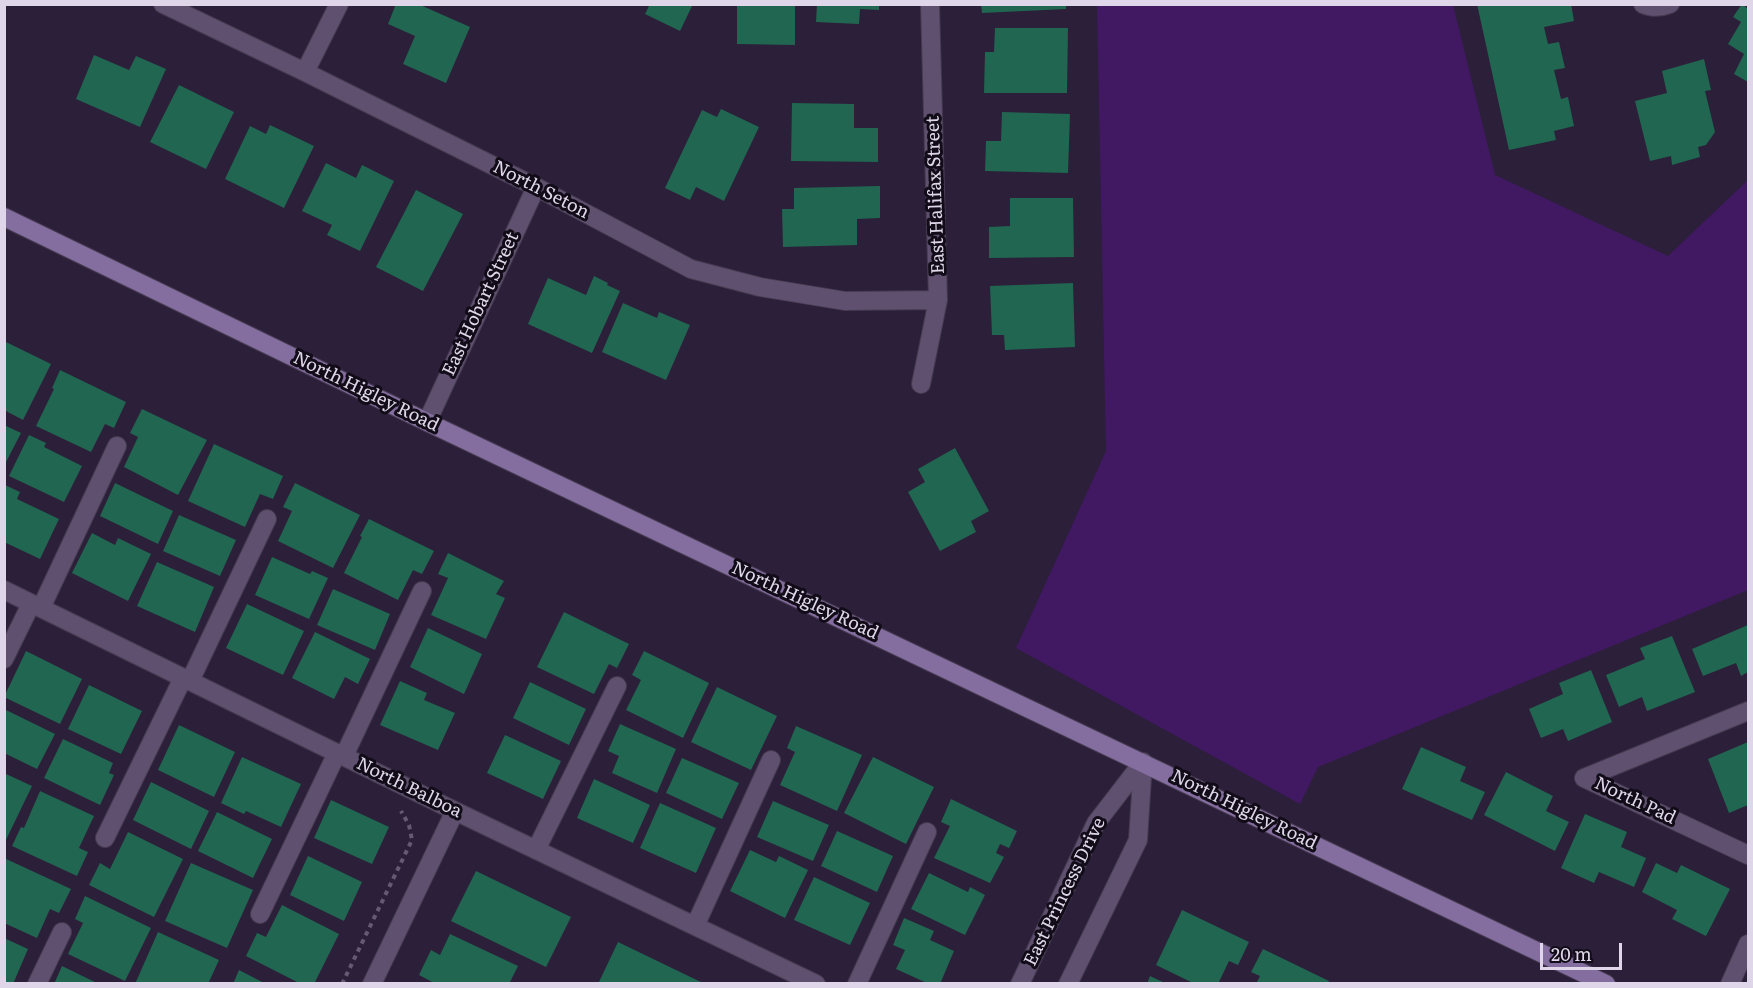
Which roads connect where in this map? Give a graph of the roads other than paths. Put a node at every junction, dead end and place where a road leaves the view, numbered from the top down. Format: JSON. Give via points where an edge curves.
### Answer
{"nodes":[{"id":1,"x":163,"y":4,"type":"edge"},
{"id":2,"x":339,"y":4,"type":"edge"},
{"id":3,"x":930,"y":4,"type":"edge"},
{"id":4,"x":1642,"y":4,"type":"edge"},
{"id":5,"x":1670,"y":4,"type":"edge"},
{"id":6,"x":305,"y":72,"type":"junction"},
{"id":7,"x":536,"y":187,"type":"junction"},
{"id":8,"x":4,"y":217,"type":"edge"},
{"id":9,"x":938,"y":300,"type":"junction"},
{"id":10,"x":921,"y":384,"type":"dead end"},
{"id":11,"x":427,"y":422,"type":"junction"},
{"id":12,"x":117,"y":446,"type":"dead end"},
{"id":13,"x":267,"y":519,"type":"dead end"},
{"id":14,"x":4,"y":591,"type":"edge"},
{"id":15,"x":422,"y":591,"type":"dead end"},
{"id":16,"x":36,"y":606,"type":"junction"},
{"id":17,"x":4,"y":659,"type":"edge"},
{"id":18,"x":187,"y":680,"type":"junction"},
{"id":19,"x":617,"y":686,"type":"dead end"},
{"id":20,"x":1749,"y":711,"type":"edge"},
{"id":21,"x":340,"y":754,"type":"junction"},
{"id":22,"x":771,"y":760,"type":"dead end"},
{"id":23,"x":1143,"y":762,"type":"junction"},
{"id":24,"x":455,"y":811,"type":"junction"},
{"id":25,"x":927,"y":832,"type":"dead end"},
{"id":26,"x":105,"y":838,"type":"dead end"},
{"id":27,"x":536,"y":850,"type":"junction"},
{"id":28,"x":1749,"y":855,"type":"edge"},
{"id":29,"x":260,"y":914,"type":"dead end"},
{"id":30,"x":695,"y":926,"type":"junction"},
{"id":31,"x":62,"y":932,"type":"dead end"},
{"id":32,"x":1749,"y":944,"type":"edge"},
{"id":33,"x":778,"y":975,"type":"edge"},
{"id":34,"x":37,"y":984,"type":"edge"},
{"id":35,"x":372,"y":984,"type":"edge"},
{"id":36,"x":816,"y":984,"type":"edge"},
{"id":37,"x":857,"y":984,"type":"edge"},
{"id":38,"x":1020,"y":984,"type":"edge"},
{"id":39,"x":1068,"y":984,"type":"edge"},
{"id":40,"x":1606,"y":984,"type":"edge"},
{"id":41,"x":1730,"y":984,"type":"edge"}],
"edges":[{"from":1,"to":6,"type":"street","name":"North Seton"},
{"from":2,"to":6,"type":"street"},
{"from":3,"to":9,"type":"street","name":"East Halifax Street"},
{"from":4,"to":5,"type":"street","via":[[1660,8]]},
{"from":6,"to":7,"type":"street","name":"North Seton"},
{"from":7,"to":9,"type":"street","name":"North Seton","via":[[691,269],[760,287],[844,301]]},
{"from":7,"to":11,"type":"street","name":"East Hobart Street"},
{"from":8,"to":11,"type":"main road","name":"North Higley Road"},
{"from":9,"to":10,"type":"street","name":"East Halifax Street"},
{"from":11,"to":23,"type":"main road","name":"North Higley Road"},
{"from":12,"to":16,"type":"street"},
{"from":13,"to":18,"type":"street"},
{"from":14,"to":16,"type":"street","name":"North Balboa"},
{"from":15,"to":21,"type":"street"},
{"from":16,"to":17,"type":"street"},
{"from":16,"to":18,"type":"street","name":"North Balboa"},
{"from":18,"to":21,"type":"street","name":"North Balboa"},
{"from":18,"to":26,"type":"street"},
{"from":19,"to":27,"type":"street"},
{"from":20,"to":28,"type":"street","name":"North Pad","via":[[1584,777]]},
{"from":21,"to":24,"type":"street","name":"North Balboa"},
{"from":21,"to":29,"type":"street"},
{"from":22,"to":30,"type":"street"},
{"from":23,"to":38,"type":"street","name":"East Princess Drive","via":[[1096,822]]},
{"from":23,"to":39,"type":"street","via":[[1138,840]]},
{"from":23,"to":40,"type":"main road","name":"North Higley Road"},
{"from":24,"to":27,"type":"street","name":"North Balboa"},
{"from":24,"to":35,"type":"street"},
{"from":25,"to":37,"type":"street"},
{"from":27,"to":30,"type":"street","name":"North Balboa"},
{"from":30,"to":33,"type":"street","name":"North Balboa"},
{"from":31,"to":34,"type":"street"},
{"from":32,"to":41,"type":"street"},
{"from":33,"to":36,"type":"street","name":"North Balboa"}]}
